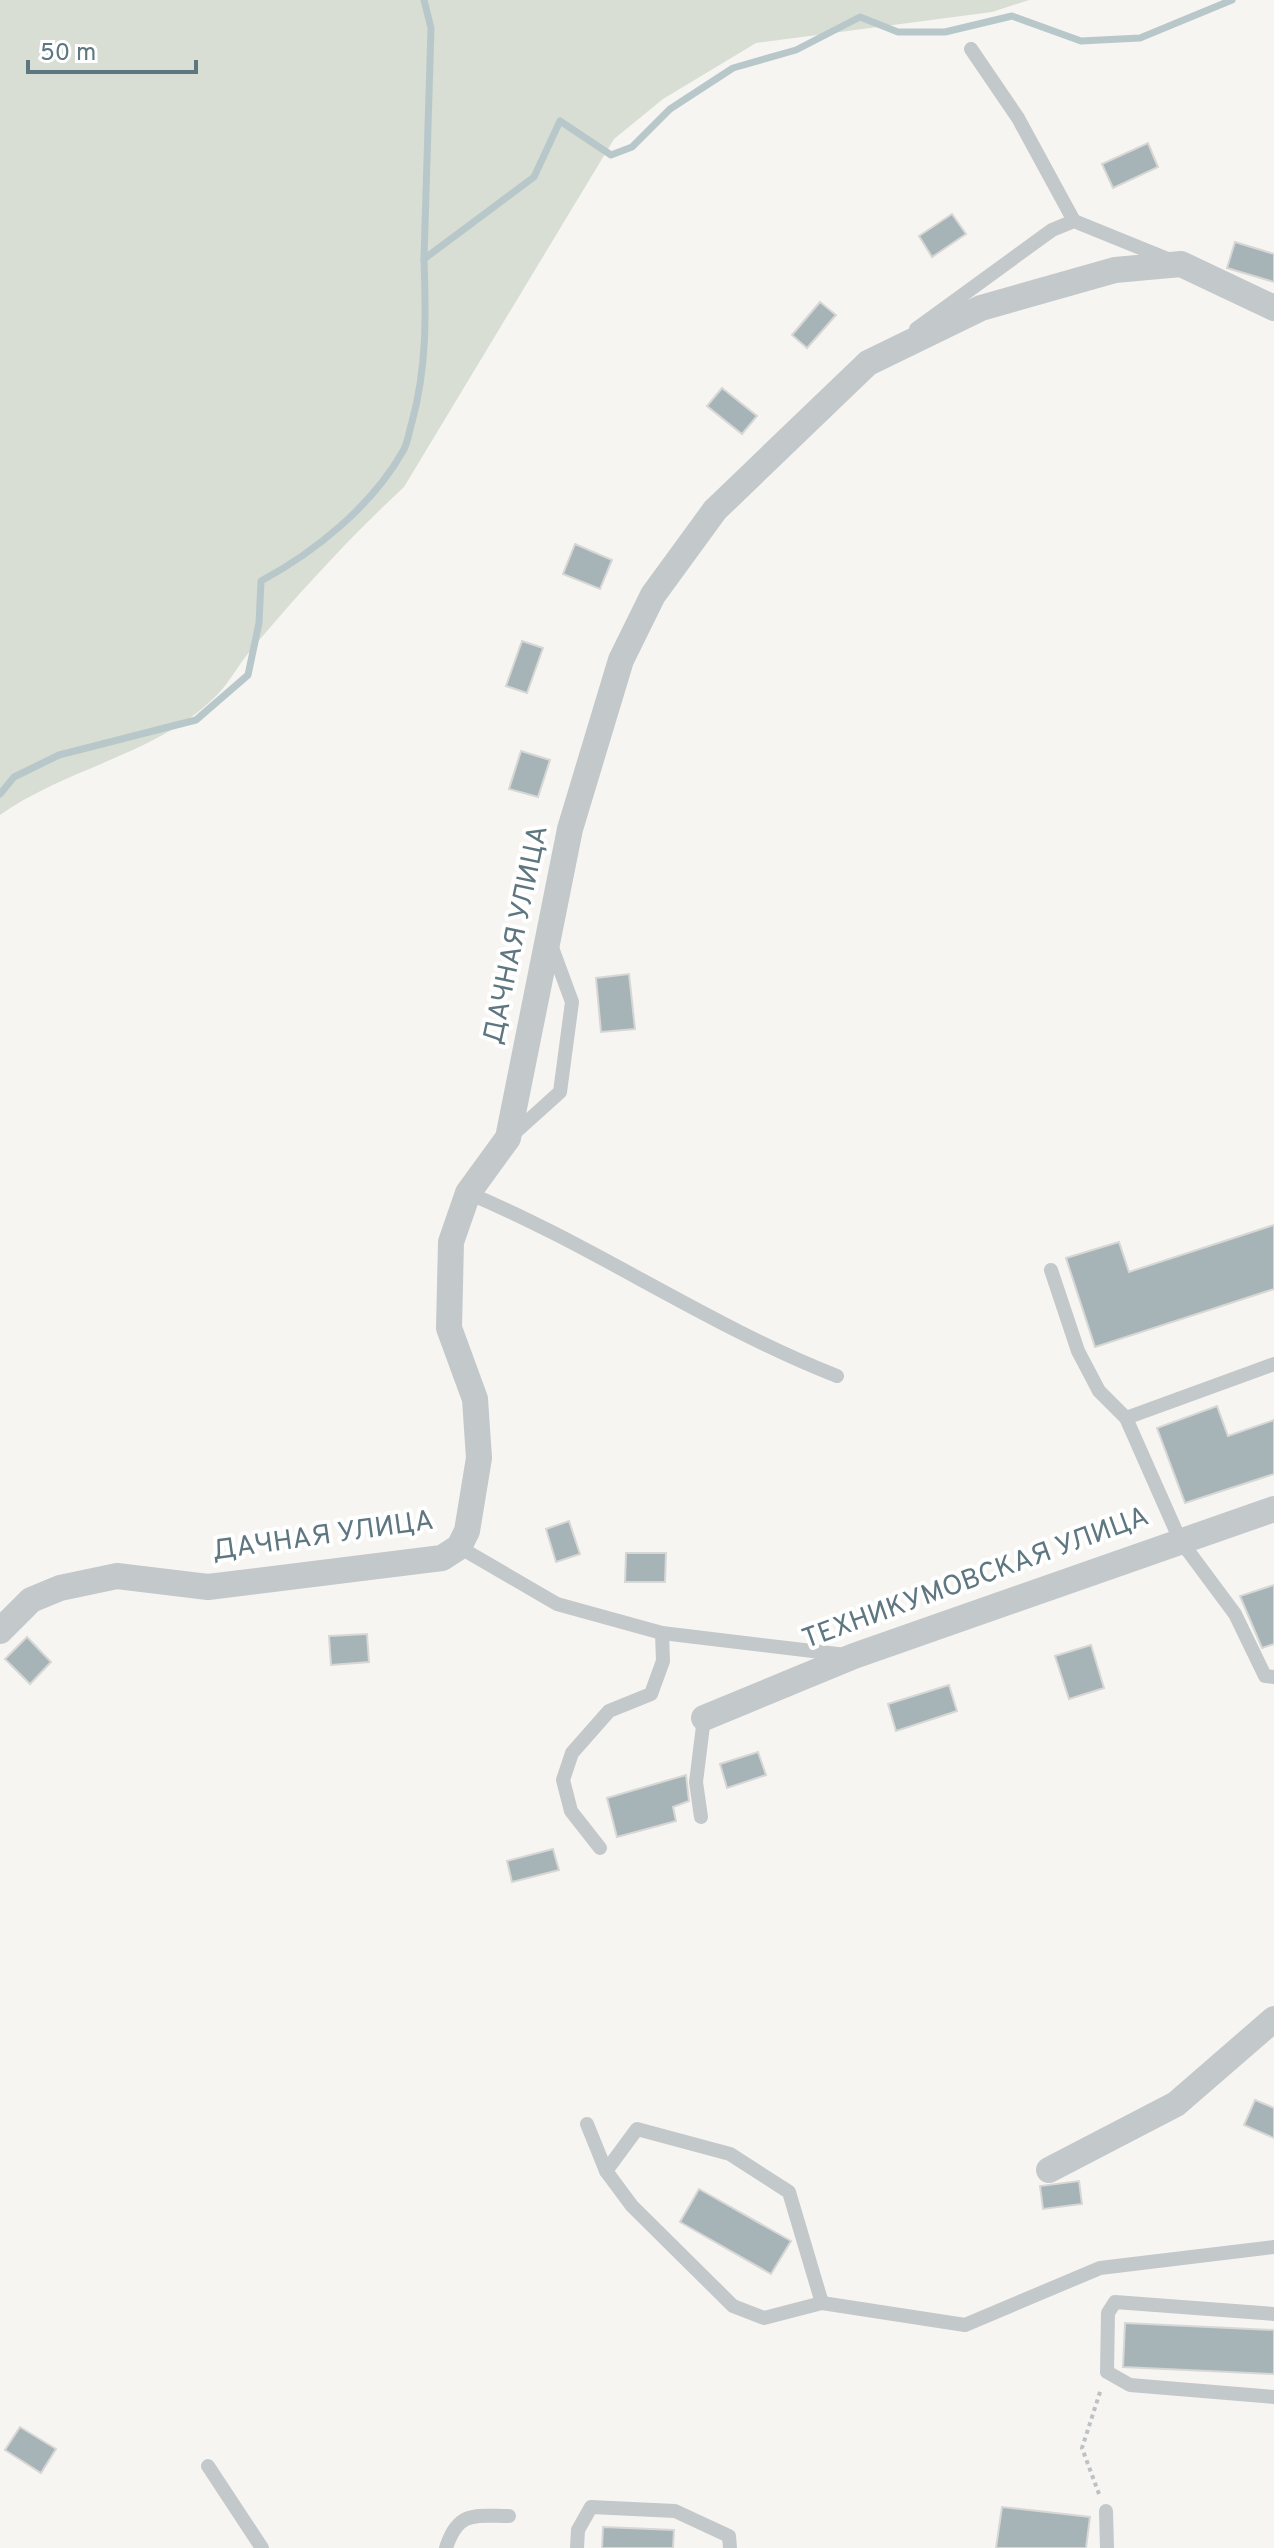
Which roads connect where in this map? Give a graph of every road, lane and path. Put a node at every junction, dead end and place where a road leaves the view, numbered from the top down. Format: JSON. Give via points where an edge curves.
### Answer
{"nodes":[{"id":1,"x":971,"y":49,"type":"dead end"},
{"id":2,"x":1074,"y":221,"type":"junction"},
{"id":3,"x":1181,"y":264,"type":"junction"},
{"id":4,"x":1274,"y":308,"type":"edge"},
{"id":5,"x":868,"y":363,"type":"junction"},
{"id":6,"x":548,"y":937,"type":"junction"},
{"id":7,"x":508,"y":1138,"type":"junction"},
{"id":8,"x":468,"y":1193,"type":"junction"},
{"id":9,"x":1051,"y":1270,"type":"dead end"},
{"id":10,"x":1274,"y":1364,"type":"edge"},
{"id":11,"x":837,"y":1376,"type":"dead end"},
{"id":12,"x":1126,"y":1418,"type":"junction"},
{"id":13,"x":1274,"y":1509,"type":"edge"},
{"id":14,"x":1180,"y":1540,"type":"junction"},
{"id":15,"x":459,"y":1547,"type":"junction"},
{"id":16,"x":0,"y":1631,"type":"edge"},
{"id":17,"x":662,"y":1633,"type":"junction"},
{"id":18,"x":854,"y":1656,"type":"junction"},
{"id":19,"x":1274,"y":1677,"type":"edge"},
{"id":20,"x":704,"y":1718,"type":"joint"},
{"id":21,"x":701,"y":1817,"type":"dead end"},
{"id":22,"x":600,"y":1848,"type":"dead end"},
{"id":23,"x":1274,"y":2019,"type":"edge"},
{"id":24,"x":587,"y":2124,"type":"dead end"},
{"id":25,"x":1049,"y":2170,"type":"dead end"},
{"id":26,"x":606,"y":2171,"type":"junction"},
{"id":27,"x":1274,"y":2247,"type":"edge"},
{"id":28,"x":822,"y":2303,"type":"junction"},
{"id":29,"x":1274,"y":2314,"type":"edge"},
{"id":30,"x":1107,"y":2372,"type":"junction"},
{"id":31,"x":1274,"y":2397,"type":"edge"},
{"id":32,"x":208,"y":2466,"type":"dead end"},
{"id":33,"x":1106,"y":2511,"type":"joint"},
{"id":34,"x":509,"y":2516,"type":"dead end"},
{"id":35,"x":262,"y":2548,"type":"edge"},
{"id":36,"x":446,"y":2548,"type":"edge"},
{"id":37,"x":577,"y":2548,"type":"edge"},
{"id":38,"x":730,"y":2548,"type":"edge"},
{"id":39,"x":1107,"y":2548,"type":"edge"}],
"edges":[{"from":1,"to":2,"type":"lane","via":[[1018,118]]},
{"from":2,"to":3,"type":"lane"},
{"from":2,"to":5,"type":"lane","via":[[1052,230]]},
{"from":3,"to":4,"type":"street"},
{"from":3,"to":5,"type":"street","name":"ДАЧНАЯ УЛИЦА","via":[[1115,270],[981,308]]},
{"from":5,"to":6,"type":"street","name":"ДАЧНАЯ УЛИЦА","via":[[715,510],[653,595],[621,660],[570,829]]},
{"from":6,"to":7,"type":"street","name":"ДАЧНАЯ УЛИЦА"},
{"from":6,"to":7,"type":"lane","via":[[572,1002],[560,1092]]},
{"from":7,"to":8,"type":"street","name":"ДАЧНАЯ УЛИЦА"},
{"from":8,"to":11,"type":"lane","via":[[529,1219],[777,1353]]},
{"from":8,"to":15,"type":"street","name":"ДАЧНАЯ УЛИЦА","via":[[451,1242],[449,1328],[475,1399],[479,1458],[467,1531]]},
{"from":9,"to":12,"type":"lane","via":[[1078,1351],[1099,1391]]},
{"from":10,"to":12,"type":"lane"},
{"from":12,"to":14,"type":"lane"},
{"from":13,"to":14,"type":"street","name":"ТЕХНИКУМОВСКАЯ УЛИЦА"},
{"from":14,"to":18,"type":"street","name":"ТЕХНИКУМОВСКАЯ УЛИЦА"},
{"from":14,"to":19,"type":"lane","via":[[1235,1614],[1265,1676]]},
{"from":15,"to":16,"type":"street","name":"ДАЧНАЯ УЛИЦА","via":[[442,1558],[208,1587],[117,1576],[31,1600]]},
{"from":15,"to":17,"type":"lane","via":[[557,1604]]},
{"from":17,"to":18,"type":"lane"},
{"from":17,"to":22,"type":"lane","via":[[663,1661],[651,1694],[609,1711],[572,1753],[563,1780],[571,1811]]},
{"from":18,"to":20,"type":"street","name":"ТЕХНИКУМОВСКАЯ УЛИЦА"},
{"from":20,"to":21,"type":"lane","via":[[696,1782]]},
{"from":23,"to":25,"type":"street","via":[[1176,2104]]},
{"from":24,"to":26,"type":"lane"},
{"from":26,"to":28,"type":"lane","via":[[632,2206],[733,2306],[764,2318]]},
{"from":26,"to":28,"type":"lane","via":[[637,2129],[730,2154],[789,2192]]},
{"from":27,"to":28,"type":"lane","via":[[1100,2268],[965,2325]]},
{"from":29,"to":30,"type":"lane","via":[[1115,2302],[1108,2313]]},
{"from":30,"to":31,"type":"lane","via":[[1130,2385]]},
{"from":30,"to":33,"type":"path","via":[[1082,2448]]},
{"from":32,"to":35,"type":"lane"},
{"from":33,"to":39,"type":"lane"},
{"from":34,"to":36,"type":"lane","via":[[469,2516],[452,2528]]},
{"from":37,"to":38,"type":"lane","via":[[578,2530],[591,2507],[675,2511],[729,2536]]}]}
